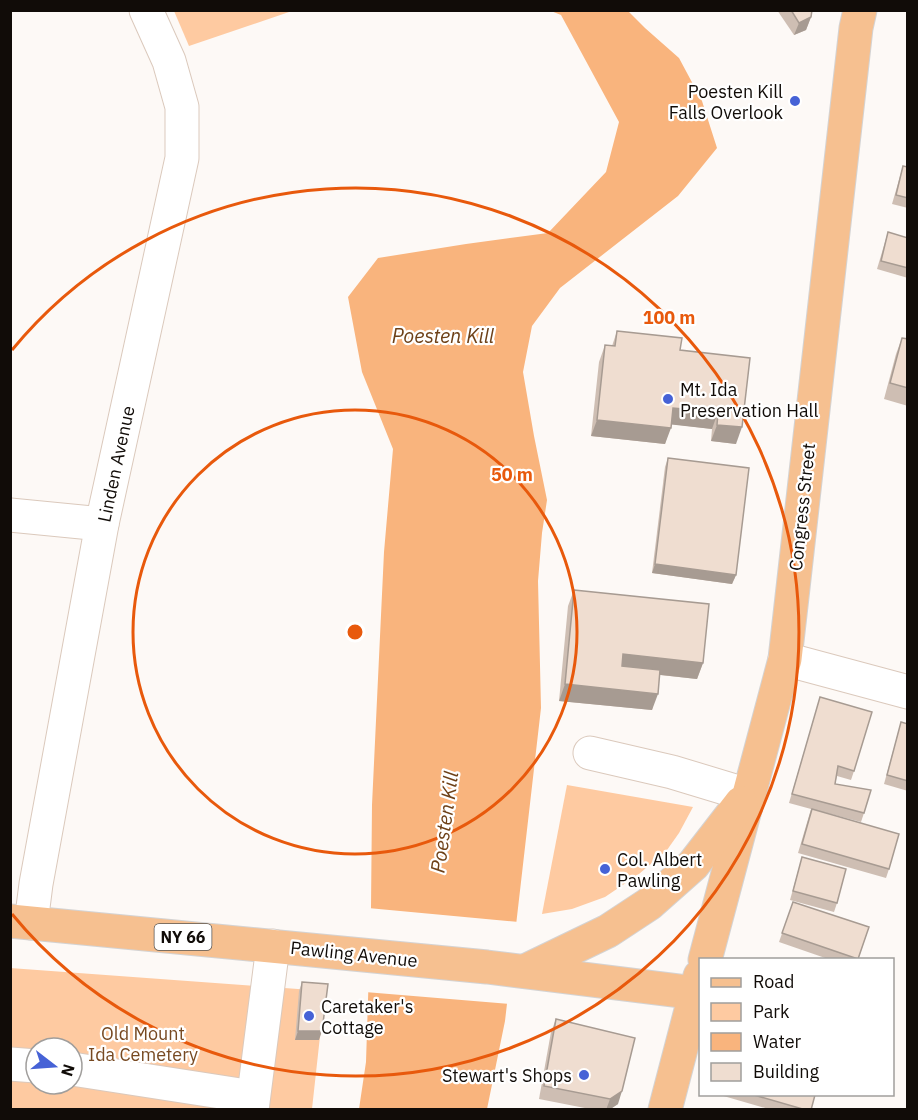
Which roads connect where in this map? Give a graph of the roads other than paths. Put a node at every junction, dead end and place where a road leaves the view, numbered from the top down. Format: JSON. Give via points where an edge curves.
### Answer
{"nodes":[{"id":1,"x":146,"y":10,"type":"edge"},
{"id":2,"x":860,"y":10,"type":"edge"},
{"id":3,"x":10,"y":515,"type":"edge"},
{"id":4,"x":102,"y":524,"type":"junction"},
{"id":5,"x":785,"y":659,"type":"junction"},
{"id":6,"x":908,"y":692,"type":"edge"},
{"id":7,"x":590,"y":753,"type":"dead end"},
{"id":8,"x":748,"y":795,"type":"junction"},
{"id":9,"x":21,"y":922,"type":"edge"},
{"id":10,"x":273,"y":946,"type":"junction"},
{"id":11,"x":706,"y":958,"type":"edge"},
{"id":12,"x":525,"y":971,"type":"junction"},
{"id":13,"x":698,"y":984,"type":"edge"},
{"id":14,"x":84,"y":1071,"type":"edge"},
{"id":15,"x":252,"y":1103,"type":"edge"},
{"id":16,"x":665,"y":1110,"type":"edge"}],
"edges":[{"from":1,"to":4,"type":"street","name":"Linden Avenue","via":[[169,61],[182,107],[182,158]]},
{"from":2,"to":5,"type":"main road","name":"Congress Street"},
{"from":3,"to":4,"type":"street"},
{"from":4,"to":9,"type":"street","name":"Linden Avenue","via":[[38,873]]},
{"from":5,"to":6,"type":"street"},
{"from":5,"to":8,"type":"main road","name":"Congress Street"},
{"from":7,"to":8,"type":"street"},
{"from":8,"to":11,"type":"main road","name":"Congress Street"},
{"from":8,"to":12,"type":"main road","via":[[693,865],[650,904],[608,931]]},
{"from":9,"to":10,"type":"main road","name":"Pawling Avenue","number":"NY 66"},
{"from":10,"to":12,"type":"main road","name":"Pawling Avenue","number":"NY 66"},
{"from":10,"to":15,"type":"street"},
{"from":12,"to":13,"type":"main road","name":"Pawling Avenue","number":"NY 66"},
{"from":13,"to":16,"type":"main road"},
{"from":14,"to":15,"type":"street"}]}
